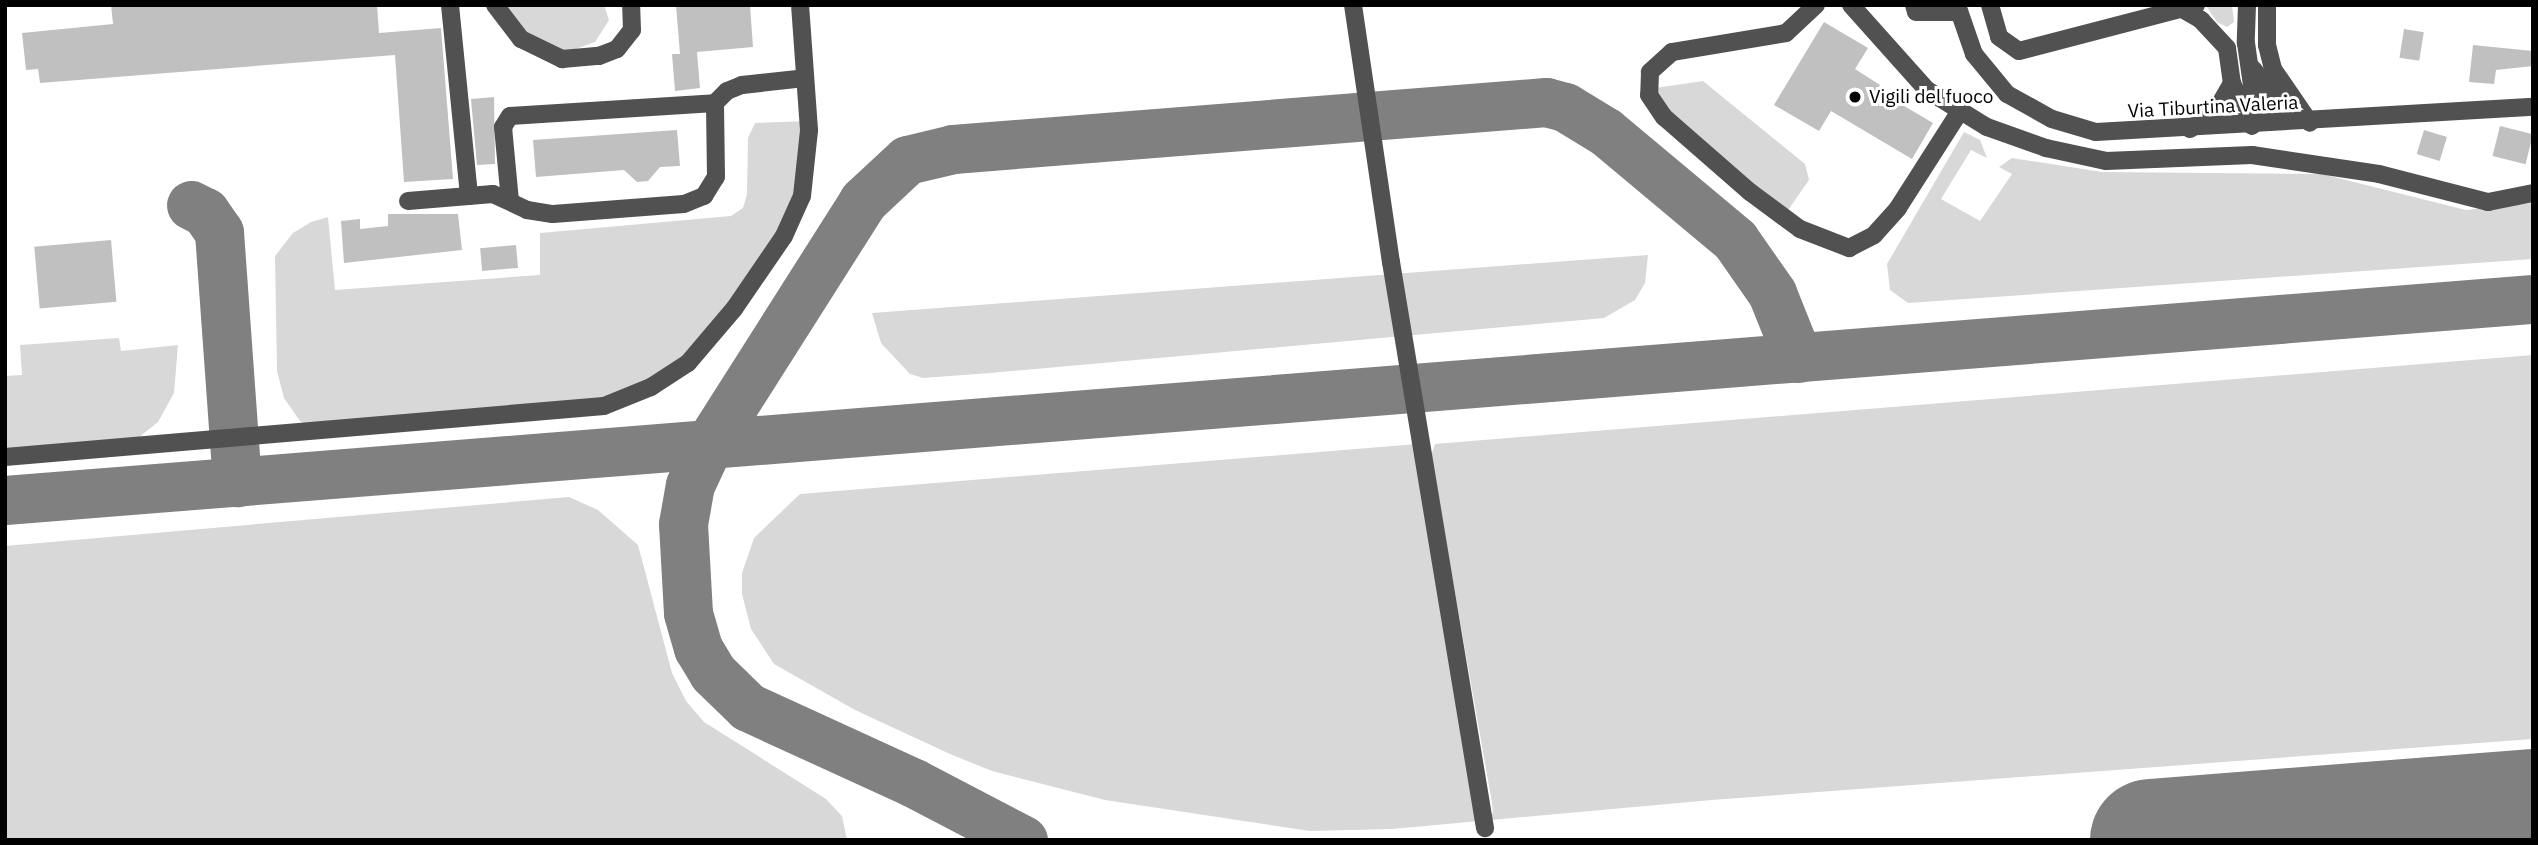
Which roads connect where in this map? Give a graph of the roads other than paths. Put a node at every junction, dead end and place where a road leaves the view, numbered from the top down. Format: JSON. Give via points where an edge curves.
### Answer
{"nodes":[{"id":1,"x":450,"y":5,"type":"edge"},
{"id":2,"x":495,"y":5,"type":"edge"},
{"id":3,"x":631,"y":5,"type":"edge"},
{"id":4,"x":800,"y":5,"type":"edge"},
{"id":5,"x":1353,"y":5,"type":"edge"},
{"id":6,"x":1816,"y":5,"type":"edge"},
{"id":7,"x":1851,"y":5,"type":"edge"},
{"id":8,"x":1914,"y":5,"type":"edge"},
{"id":9,"x":1990,"y":5,"type":"edge"},
{"id":10,"x":2267,"y":5,"type":"edge"},
{"id":11,"x":2190,"y":8,"type":"edge"},
{"id":12,"x":1958,"y":9,"type":"edge"},
{"id":13,"x":2245,"y":10,"type":"edge"},
{"id":14,"x":2253,"y":69,"type":"junction"},
{"id":15,"x":805,"y":78,"type":"junction"},
{"id":16,"x":2232,"y":83,"type":"junction"},
{"id":17,"x":715,"y":103,"type":"junction"},
{"id":18,"x":2533,"y":107,"type":"edge"},
{"id":19,"x":1960,"y":111,"type":"junction"},
{"id":20,"x":2310,"y":123,"type":"junction"},
{"id":21,"x":2252,"y":126,"type":"junction"},
{"id":22,"x":2190,"y":129,"type":"junction"},
{"id":23,"x":2533,"y":193,"type":"edge"},
{"id":24,"x":470,"y":196,"type":"junction"},
{"id":25,"x":408,"y":201,"type":"dead end"},
{"id":26,"x":510,"y":201,"type":"junction"},
{"id":27,"x":5,"y":457,"type":"edge"},
{"id":28,"x":1485,"y":828,"type":"dead end"}],
"edges":[{"from":1,"to":24,"type":"street"},
{"from":2,"to":3,"type":"street","via":[[521,39],[562,59],[599,56],[617,49],[632,30]]},
{"from":4,"to":15,"type":"street"},
{"from":5,"to":28,"type":"street"},
{"from":6,"to":19,"type":"street","via":[[1786,33],[1672,52],[1650,72],[1649,95],[1664,117],[1800,229],[1849,248],[1874,235],[1898,208]]},
{"from":7,"to":19,"type":"street","via":[[1927,90]]},
{"from":8,"to":12,"type":"street","via":[[1916,12]]},
{"from":9,"to":11,"type":"street","via":[[1999,37],[2019,51]]},
{"from":10,"to":20,"type":"street","via":[[2267,45],[2273,69]]},
{"from":11,"to":16,"type":"street","via":[[2227,48]]},
{"from":12,"to":22,"type":"street","name":"Via Tiburtina Valeria","via":[[1974,54],[1989,76],[2028,108],[2096,132]]},
{"from":13,"to":14,"type":"street"},
{"from":14,"to":20,"type":"street","via":[[2277,100]]},
{"from":14,"to":21,"type":"street"},
{"from":15,"to":17,"type":"street","via":[[742,85]]},
{"from":15,"to":27,"type":"street","via":[[806,179],[784,236],[734,309],[688,363],[651,387],[604,407]]},
{"from":16,"to":21,"type":"street"},
{"from":16,"to":22,"type":"street","via":[[2217,109]]},
{"from":17,"to":26,"type":"street","via":[[510,116],[503,127]]},
{"from":17,"to":26,"type":"street","via":[[718,166],[704,196],[684,204],[553,214]]},
{"from":18,"to":20,"type":"street","name":"Via Tiburtina Valeria"},
{"from":19,"to":23,"type":"street","via":[[1987,127],[2046,148],[2106,160],[2252,155],[2379,174],[2488,202]]},
{"from":20,"to":21,"type":"street","name":"Via Tiburtina Valeria"},
{"from":21,"to":22,"type":"street","name":"Via Tiburtina Valeria"},
{"from":24,"to":25,"type":"street"},
{"from":24,"to":26,"type":"street","via":[[493,194]]}]}
